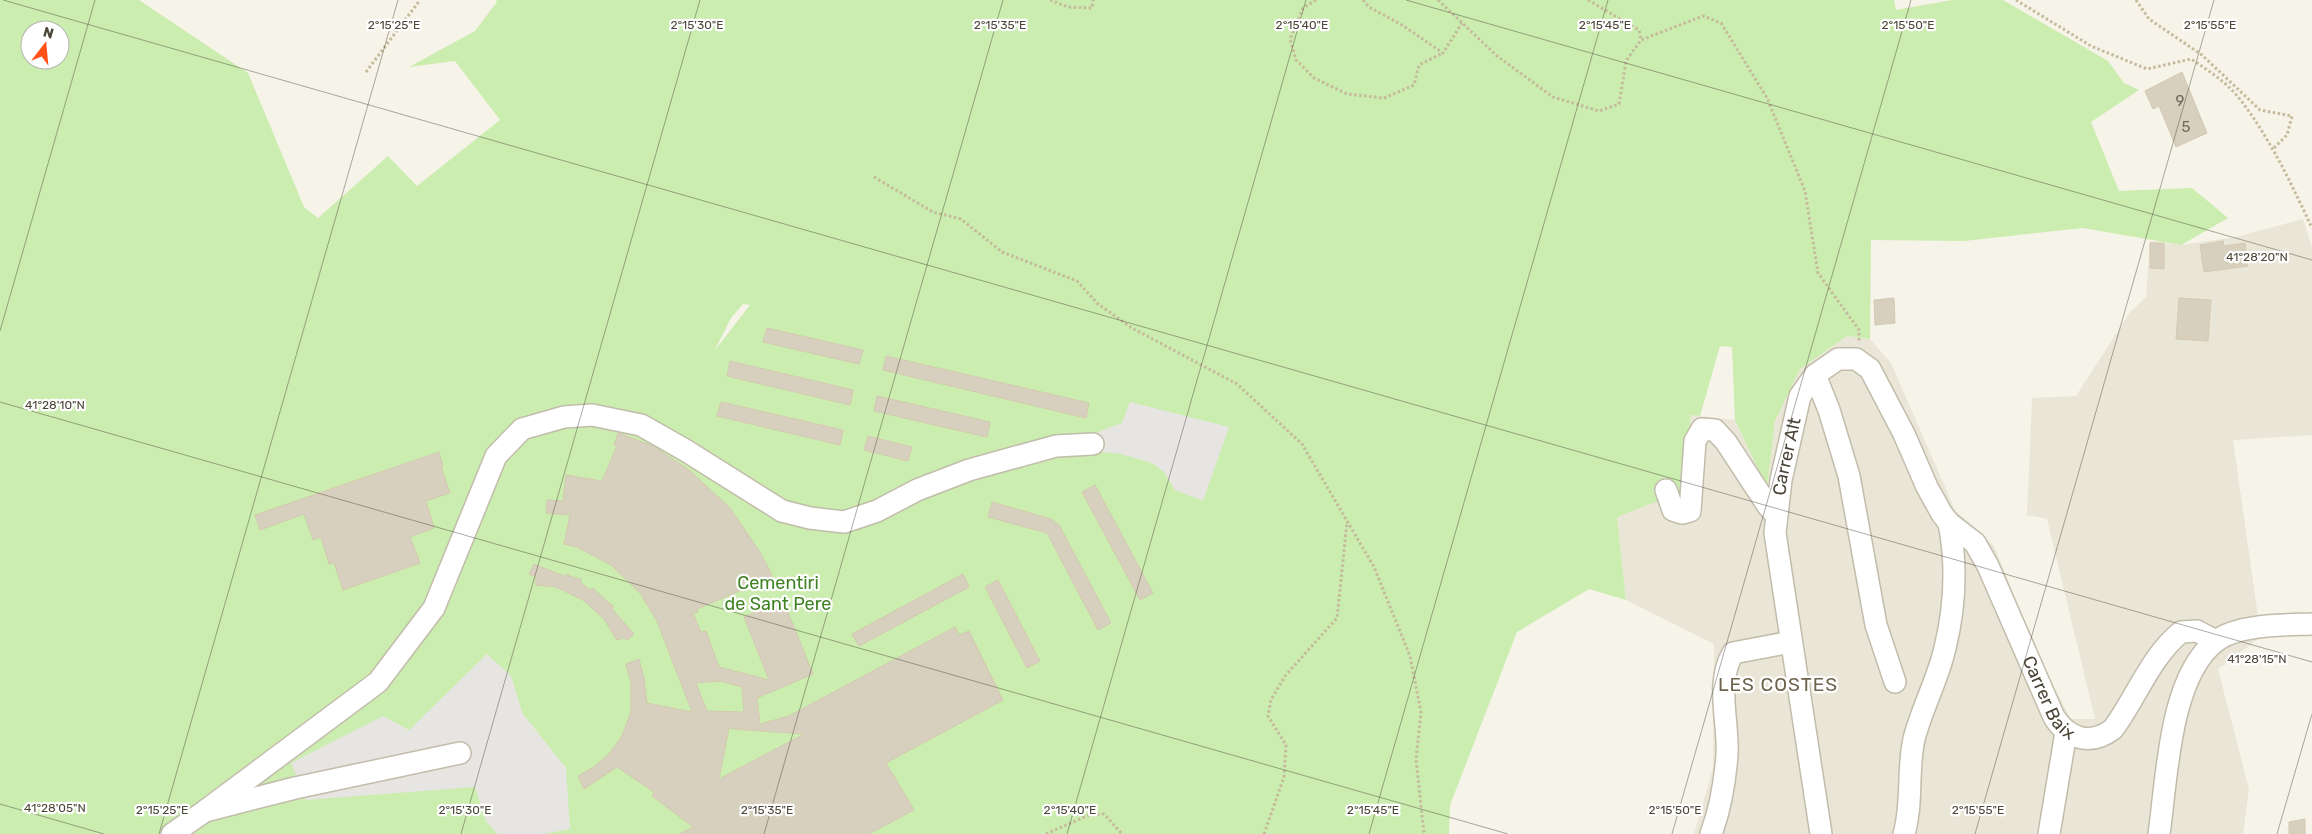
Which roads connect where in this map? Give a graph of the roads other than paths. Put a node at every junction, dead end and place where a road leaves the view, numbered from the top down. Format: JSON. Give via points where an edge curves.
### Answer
{"nodes":[{"id":1,"x":1815,"y":375,"type":"junction"},
{"id":2,"x":1092,"y":444,"type":"dead end"},
{"id":3,"x":1666,"y":490,"type":"dead end"},
{"id":4,"x":1776,"y":516,"type":"junction"},
{"id":5,"x":1949,"y":523,"type":"junction"},
{"id":6,"x":1988,"y":566,"type":"junction"},
{"id":7,"x":1955,"y":571,"type":"junction"},
{"id":8,"x":2312,"y":624,"type":"edge"},
{"id":9,"x":2216,"y":641,"type":"junction"},
{"id":10,"x":1792,"y":642,"type":"junction"},
{"id":11,"x":1895,"y":682,"type":"dead end"},
{"id":12,"x":2066,"y":732,"type":"junction"},
{"id":13,"x":460,"y":753,"type":"dead end"},
{"id":14,"x":204,"y":811,"type":"junction"},
{"id":15,"x":172,"y":834,"type":"edge"},
{"id":16,"x":1711,"y":834,"type":"edge"},
{"id":17,"x":1821,"y":834,"type":"edge"},
{"id":18,"x":1904,"y":834,"type":"edge"},
{"id":19,"x":2049,"y":834,"type":"edge"},
{"id":20,"x":2159,"y":834,"type":"edge"}],
"edges":[{"from":1,"to":4,"type":"street","name":"Carrer Alt","via":[[1800,396]]},
{"from":1,"to":5,"type":"street","name":"Carrer Alt","via":[[1838,359],[1856,359],[1870,368],[1904,434],[1926,487]]},
{"from":1,"to":11,"type":"street","via":[[1849,476],[1876,624]]},
{"from":2,"to":14,"type":"street","via":[[1056,446],[970,470],[844,522],[782,511],[641,425],[592,414],[522,429],[496,456],[434,608],[378,682]]},
{"from":3,"to":4,"type":"street","via":[[1673,510],[1690,511],[1695,441],[1702,429],[1714,430],[1726,442]]},
{"from":4,"to":10,"type":"street","name":"Carrer Alt","via":[[1775,533]]},
{"from":5,"to":6,"type":"street","via":[[1974,543]]},
{"from":5,"to":7,"type":"street"},
{"from":6,"to":7,"type":"street","via":[[1965,559],[1959,562]]},
{"from":6,"to":12,"type":"street","name":"Carrer Baix","via":[[2054,717]]},
{"from":7,"to":18,"type":"street","via":[[1945,649],[1914,739]]},
{"from":8,"to":9,"type":"street","via":[[2265,626],[2228,634]]},
{"from":9,"to":12,"type":"street","name":"Carrer Baix","via":[[2197,631],[2180,632],[2168,644],[2113,729],[2084,739]]},
{"from":9,"to":20,"type":"street","via":[[2192,670],[2180,702]]},
{"from":10,"to":16,"type":"street","via":[[1733,653],[1727,663],[1724,680],[1727,755],[1718,816]]},
{"from":10,"to":17,"type":"street","name":"Carrer Alt"},
{"from":12,"to":19,"type":"street"},
{"from":13,"to":14,"type":"street"},
{"from":14,"to":15,"type":"street"}]}
